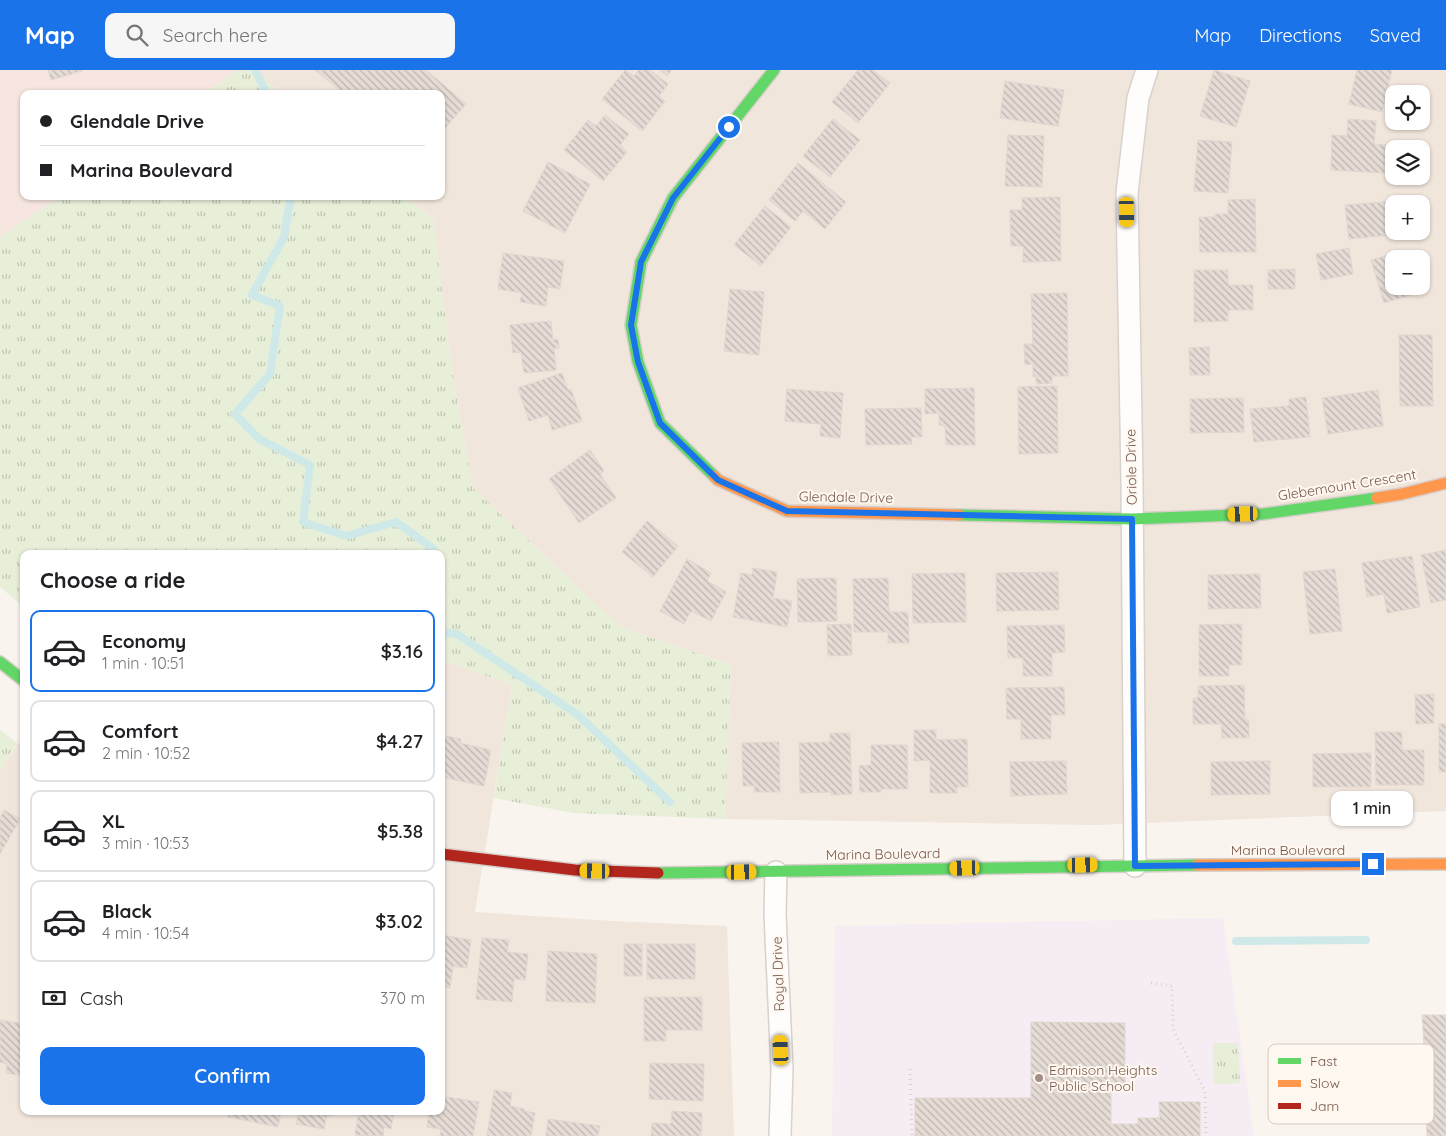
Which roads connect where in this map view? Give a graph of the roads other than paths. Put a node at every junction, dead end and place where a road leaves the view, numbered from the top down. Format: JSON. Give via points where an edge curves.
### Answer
{"nodes":[{"id":1,"x":774,"y":70,"type":"edge"},
{"id":2,"x":1147,"y":70,"type":"edge"},
{"id":3,"x":1446,"y":483,"type":"edge"},
{"id":4,"x":1132,"y":519,"type":"junction"},
{"id":5,"x":0,"y":662,"type":"edge"},
{"id":6,"x":20,"y":677,"type":"edge"},
{"id":7,"x":445,"y":855,"type":"edge"},
{"id":8,"x":1446,"y":864,"type":"edge"},
{"id":9,"x":1135,"y":866,"type":"junction"},
{"id":10,"x":776,"y":872,"type":"junction"},
{"id":11,"x":780,"y":1136,"type":"edge"}],
"edges":[{"from":1,"to":4,"type":"street","name":"Glendale Drive","via":[[673,198],[641,262],[631,325],[638,362],[660,423],[718,480],[787,511]]},
{"from":2,"to":4,"type":"street","name":"Oriole Drive","via":[[1138,98],[1127,193]]},
{"from":3,"to":4,"type":"street","name":"Glebemount Crescent","via":[[1402,494],[1263,514]]},
{"from":4,"to":9,"type":"street","name":"Oriole Drive"},
{"from":5,"to":6,"type":"street"},
{"from":7,"to":10,"type":"street","name":"Marina Boulevard","via":[[575,870]]},
{"from":8,"to":9,"type":"street","name":"Marina Boulevard"},
{"from":9,"to":10,"type":"street","name":"Marina Boulevard"},
{"from":10,"to":11,"type":"street","name":"Royal Drive","via":[[782,1069]]}]}
